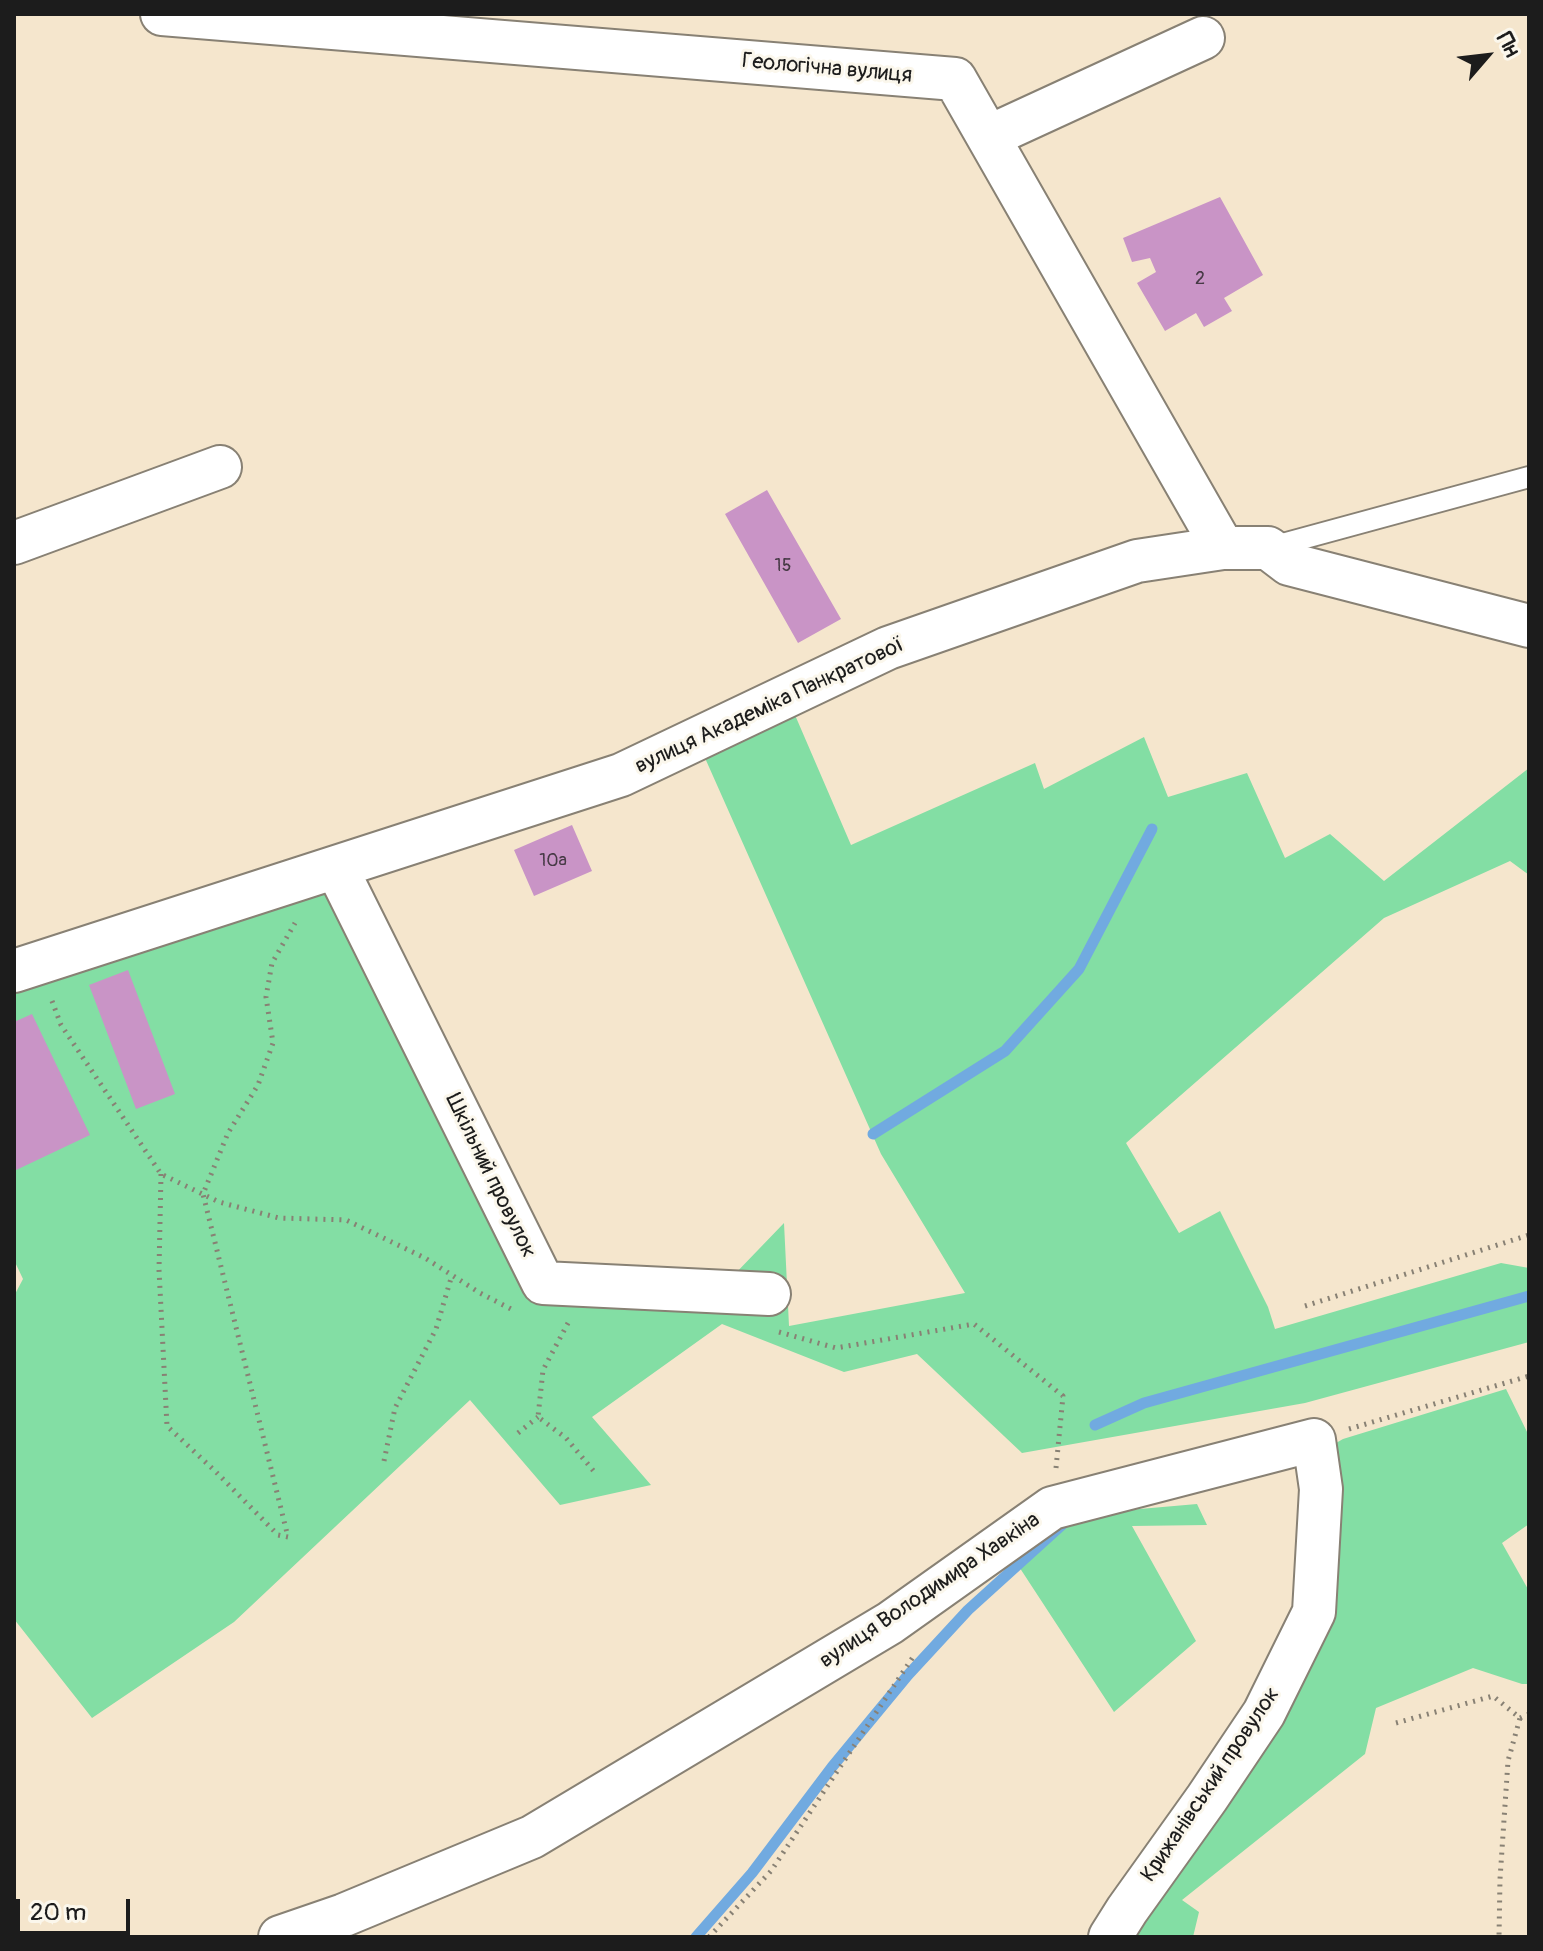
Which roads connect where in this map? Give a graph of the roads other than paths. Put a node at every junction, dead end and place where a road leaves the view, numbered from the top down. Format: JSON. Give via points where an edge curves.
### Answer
{"nodes":[{"id":1,"x":162,"y":14,"type":"edge"},
{"id":2,"x":1203,"y":38,"type":"dead end"},
{"id":3,"x":988,"y":137,"type":"junction"},
{"id":4,"x":220,"y":467,"type":"dead end"},
{"id":5,"x":1529,"y":477,"type":"edge"},
{"id":6,"x":14,"y":543,"type":"edge"},
{"id":7,"x":1223,"y":548,"type":"junction"},
{"id":8,"x":1268,"y":548,"type":"junction"},
{"id":9,"x":1529,"y":626,"type":"edge"},
{"id":10,"x":336,"y":867,"type":"junction"},
{"id":11,"x":25,"y":967,"type":"edge"},
{"id":12,"x":769,"y":1294,"type":"road end"},
{"id":13,"x":1314,"y":1440,"type":"joint"},
{"id":14,"x":280,"y":1937,"type":"edge"},
{"id":15,"x":1110,"y":1937,"type":"edge"}],
"edges":[{"from":1,"to":3,"type":"street","name":"Геологічна вулиця","via":[[955,79]]},
{"from":2,"to":3,"type":"street"},
{"from":3,"to":7,"type":"street","name":"Геологічна вулиця"},
{"from":4,"to":6,"type":"street"},
{"from":5,"to":8,"type":"lane"},
{"from":7,"to":8,"type":"street","name":"вулиця Академіка Панкратової"},
{"from":7,"to":10,"type":"street","name":"вулиця Академіка Панкратової","via":[[1137,561],[888,648],[621,775]]},
{"from":8,"to":9,"type":"street","name":"вулиця Академіка Панкратової","via":[[1289,564]]},
{"from":10,"to":11,"type":"street","name":"вулиця Академіка Панкратової"},
{"from":10,"to":12,"type":"street","name":"Шкільний провулок","via":[[543,1283]]},
{"from":13,"to":14,"type":"street","name":"вулиця Володимира Хавкіна","via":[[1052,1508],[890,1623],[532,1837]]},
{"from":13,"to":15,"type":"street","name":"Крижанівський провулок","via":[[1321,1489],[1314,1612],[1264,1713]]}]}
